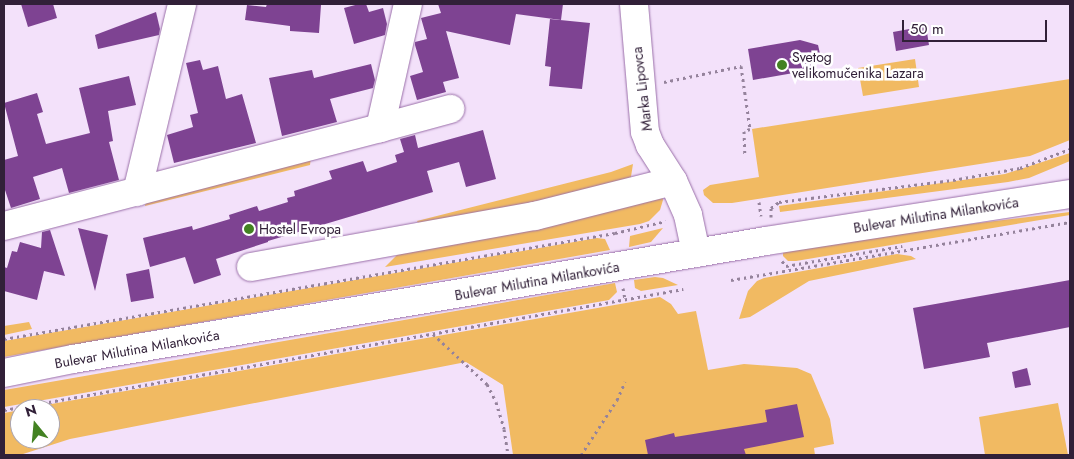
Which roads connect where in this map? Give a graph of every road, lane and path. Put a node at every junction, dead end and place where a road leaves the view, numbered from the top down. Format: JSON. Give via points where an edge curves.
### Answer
{"nodes":[{"id":1,"x":182,"y":4,"type":"edge"},
{"id":2,"x":408,"y":4,"type":"edge"},
{"id":3,"x":634,"y":4,"type":"edge"},
{"id":4,"x":641,"y":87,"type":"junction"},
{"id":5,"x":450,"y":109,"type":"dead end"},
{"id":6,"x":380,"y":128,"type":"junction"},
{"id":7,"x":745,"y":155,"type":"dead end"},
{"id":8,"x":673,"y":180,"type":"junction"},
{"id":9,"x":138,"y":192,"type":"junction"},
{"id":10,"x":1070,"y":194,"type":"edge"},
{"id":11,"x":759,"y":202,"type":"dead end"},
{"id":12,"x":761,"y":216,"type":"dead end"},
{"id":13,"x":666,"y":220,"type":"dead end"},
{"id":14,"x":1070,"y":222,"type":"edge"},
{"id":15,"x":4,"y":226,"type":"edge"},
{"id":16,"x":696,"y":253,"type":"junction"},
{"id":17,"x":251,"y":267,"type":"dead end"},
{"id":18,"x":731,"y":280,"type":"dead end"},
{"id":19,"x":683,"y":289,"type":"dead end"},
{"id":20,"x":433,"y":333,"type":"junction"},
{"id":21,"x":4,"y":339,"type":"edge"},
{"id":22,"x":4,"y":373,"type":"edge"},
{"id":23,"x":626,"y":382,"type":"dead end"},
{"id":24,"x":4,"y":410,"type":"edge"},
{"id":25,"x":508,"y":455,"type":"edge"},
{"id":26,"x":581,"y":455,"type":"edge"}],
"edges":[{"from":1,"to":9,"type":"street"},
{"from":2,"to":6,"type":"street"},
{"from":3,"to":4,"type":"street","name":"Marka Lipovca"},
{"from":4,"to":7,"type":"path","via":[[741,66],[750,129],[744,131]]},
{"from":4,"to":8,"type":"street","name":"Marka Lipovca","via":[[645,132]]},
{"from":5,"to":6,"type":"street"},
{"from":6,"to":9,"type":"street"},
{"from":8,"to":16,"type":"street","name":"Marka Lipovca","via":[[688,215]]},
{"from":8,"to":17,"type":"street","via":[[535,216]]},
{"from":9,"to":15,"type":"street"},
{"from":10,"to":16,"type":"street","name":"Bulevar Milutina Milankovića"},
{"from":11,"to":12,"type":"path"},
{"from":13,"to":21,"type":"path","via":[[605,234]]},
{"from":14,"to":18,"type":"path"},
{"from":16,"to":22,"type":"street","name":"Bulevar Milutina Milankovića"},
{"from":19,"to":20,"type":"path"},
{"from":20,"to":24,"type":"path"},
{"from":20,"to":25,"type":"path","via":[[487,384],[504,429]]},
{"from":23,"to":26,"type":"path"}]}
